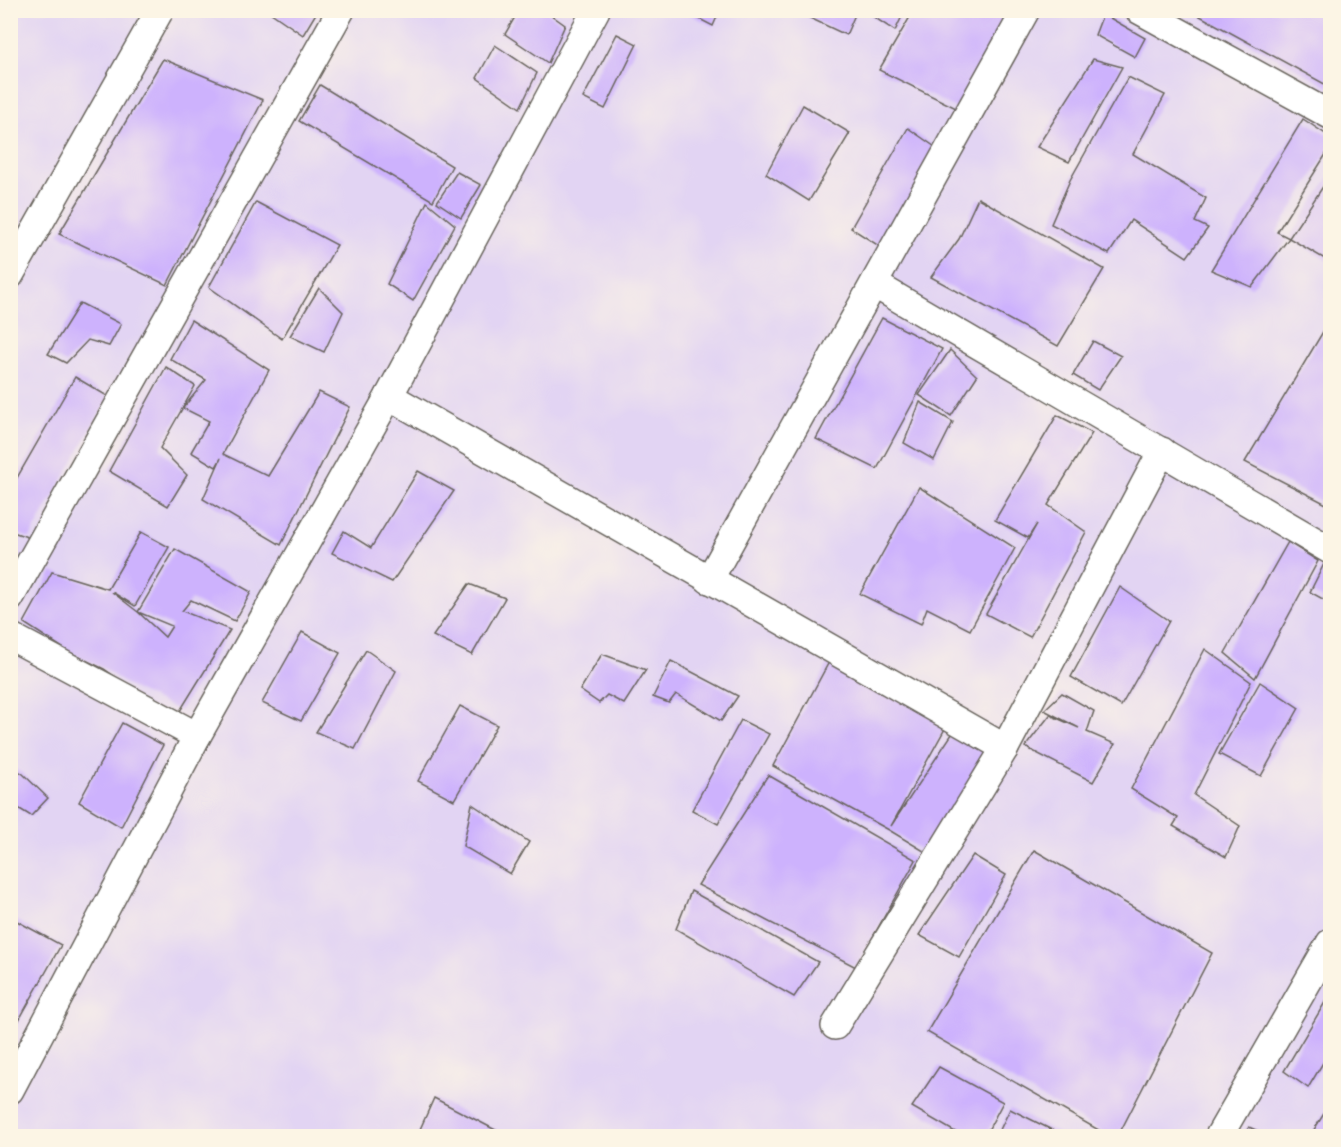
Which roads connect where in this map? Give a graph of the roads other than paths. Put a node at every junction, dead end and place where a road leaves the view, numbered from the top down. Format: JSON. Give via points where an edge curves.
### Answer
{"nodes":[{"id":1,"x":160,"y":10,"type":"edge"},
{"id":2,"x":341,"y":10,"type":"edge"},
{"id":3,"x":596,"y":10,"type":"edge"},
{"id":4,"x":1026,"y":10,"type":"edge"},
{"id":5,"x":1139,"y":10,"type":"edge"},
{"id":6,"x":1330,"y":115,"type":"edge"},
{"id":7,"x":10,"y":275,"type":"edge"},
{"id":8,"x":874,"y":284,"type":"junction"},
{"id":9,"x":389,"y":396,"type":"junction"},
{"id":10,"x":1162,"y":451,"type":"junction"},
{"id":11,"x":1330,"y":550,"type":"edge"},
{"id":12,"x":709,"y":580,"type":"junction"},
{"id":13,"x":10,"y":598,"type":"edge"},
{"id":14,"x":10,"y":636,"type":"edge"},
{"id":15,"x":197,"y":736,"type":"junction"},
{"id":16,"x":1005,"y":748,"type":"junction"},
{"id":17,"x":1330,"y":943,"type":"edge"},
{"id":18,"x":835,"y":1026,"type":"dead end"},
{"id":19,"x":10,"y":1090,"type":"edge"},
{"id":20,"x":1219,"y":1137,"type":"edge"}],
"edges":[{"from":1,"to":7,"type":"street"},
{"from":2,"to":13,"type":"street"},
{"from":3,"to":9,"type":"street"},
{"from":4,"to":8,"type":"street"},
{"from":5,"to":6,"type":"street"},
{"from":8,"to":10,"type":"street"},
{"from":8,"to":12,"type":"street"},
{"from":9,"to":12,"type":"street"},
{"from":9,"to":15,"type":"street"},
{"from":10,"to":11,"type":"street"},
{"from":10,"to":16,"type":"street"},
{"from":12,"to":16,"type":"street"},
{"from":14,"to":15,"type":"street"},
{"from":15,"to":19,"type":"street"},
{"from":16,"to":18,"type":"street"},
{"from":17,"to":20,"type":"street"}]}
